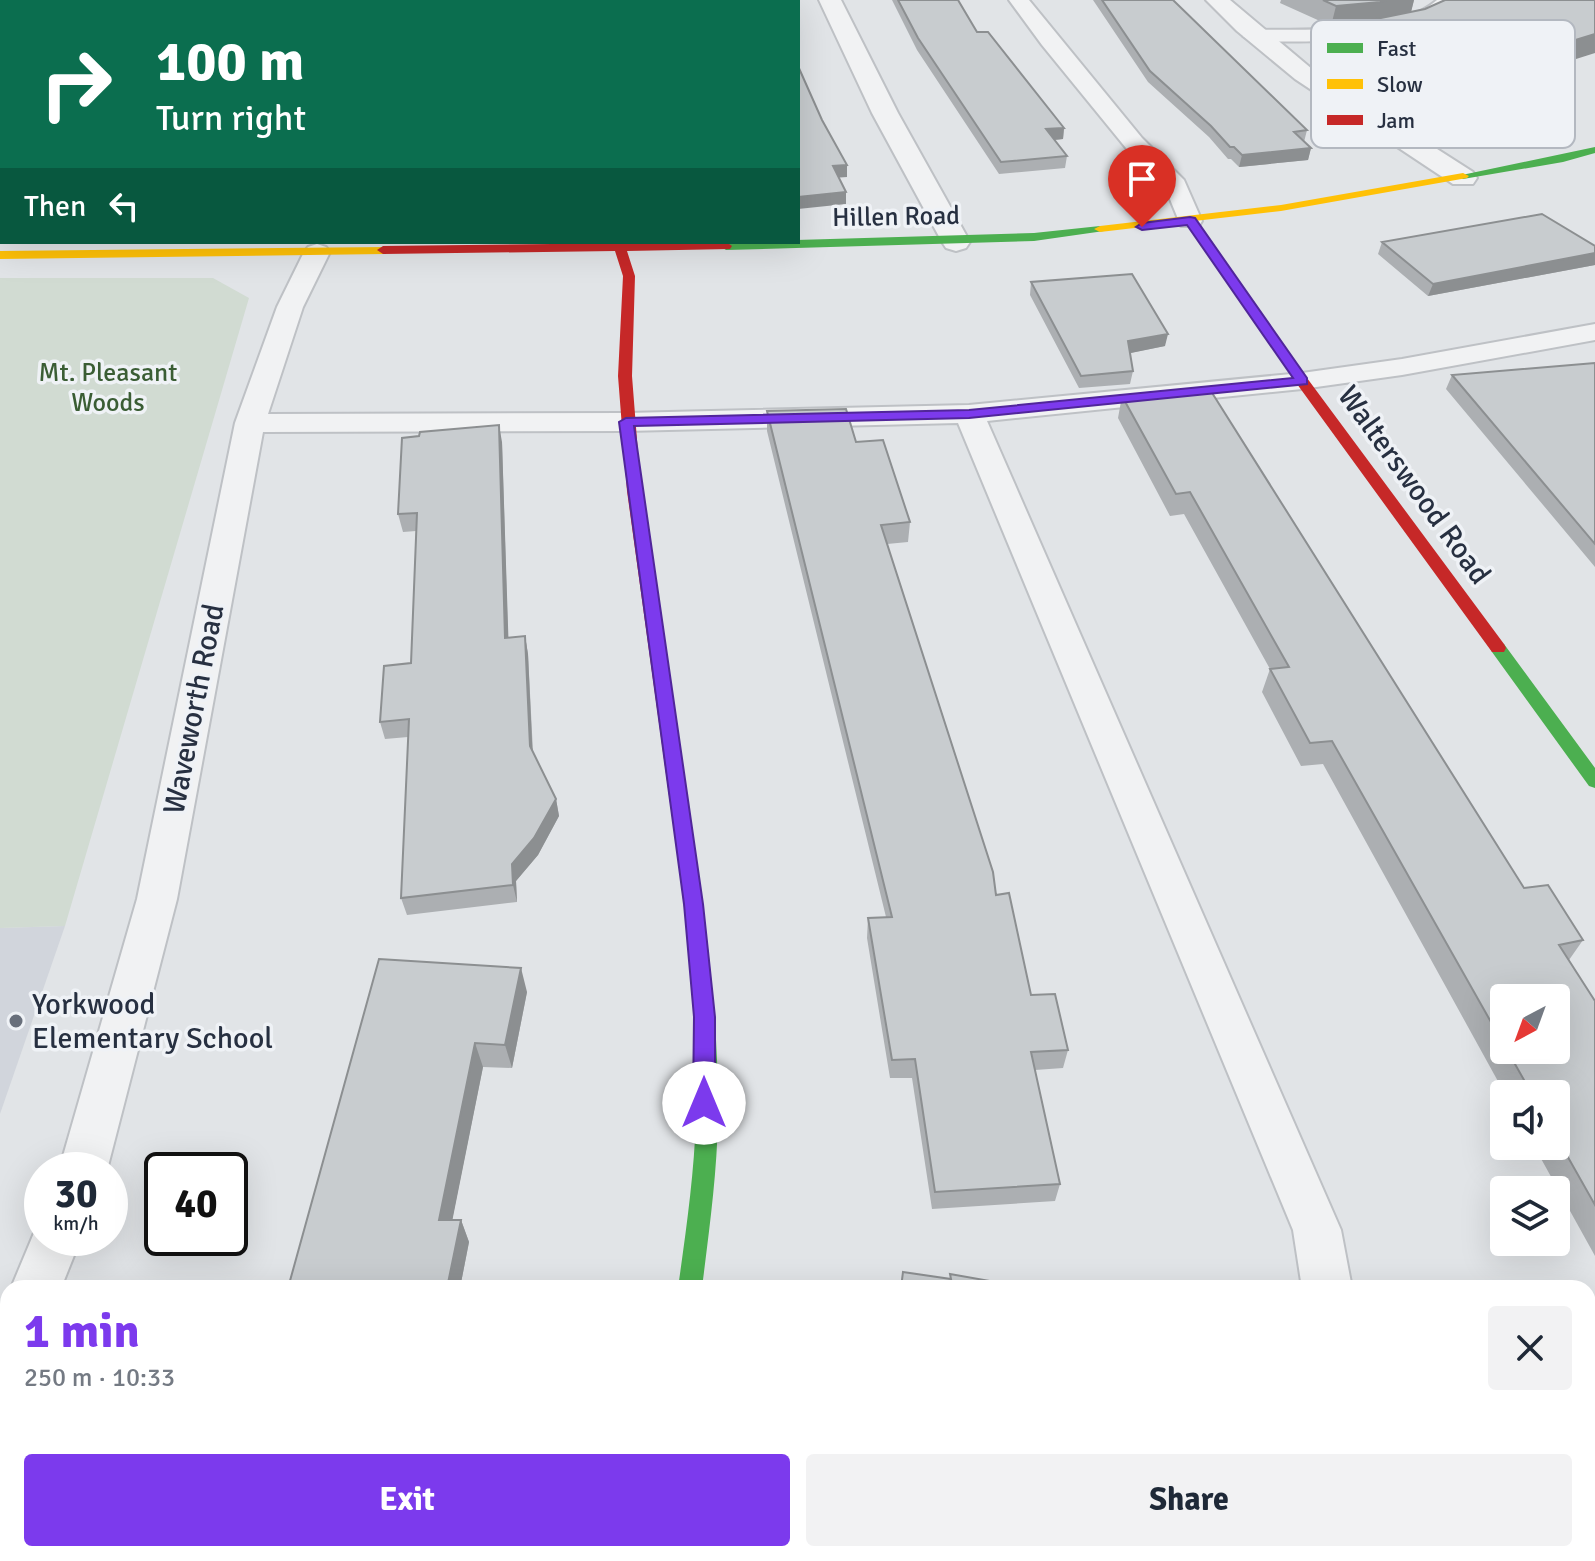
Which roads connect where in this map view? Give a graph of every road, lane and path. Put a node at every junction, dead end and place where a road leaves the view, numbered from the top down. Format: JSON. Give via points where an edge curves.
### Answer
{"nodes":[{"id":1,"x":830,"y":0,"type":"edge"},
{"id":2,"x":1019,"y":0,"type":"edge"},
{"id":3,"x":1217,"y":0,"type":"edge"},
{"id":4,"x":1448,"y":0,"type":"edge"},
{"id":5,"x":1413,"y":20,"type":"edge"},
{"id":6,"x":1311,"y":32,"type":"edge"},
{"id":7,"x":1253,"y":36,"type":"junction"},
{"id":8,"x":1311,"y":79,"type":"edge"},
{"id":9,"x":1415,"y":148,"type":"edge"},
{"id":10,"x":1595,"y":150,"type":"edge"},
{"id":11,"x":1463,"y":178,"type":"junction"},
{"id":12,"x":1190,"y":221,"type":"junction"},
{"id":13,"x":956,"y":242,"type":"junction"},
{"id":14,"x":800,"y":243,"type":"edge"},
{"id":15,"x":731,"y":244,"type":"edge"},
{"id":16,"x":619,"y":245,"type":"edge"},
{"id":17,"x":321,"y":247,"type":"edge"},
{"id":18,"x":0,"y":255,"type":"edge"},
{"id":19,"x":1595,"y":332,"type":"edge"},
{"id":20,"x":1302,"y":381,"type":"junction"},
{"id":21,"x":969,"y":414,"type":"junction"},
{"id":22,"x":626,"y":422,"type":"junction"},
{"id":23,"x":250,"y":423,"type":"junction"},
{"id":24,"x":1595,"y":781,"type":"edge"},
{"id":25,"x":88,"y":1152,"type":"edge"},
{"id":26,"x":49,"y":1256,"type":"edge"},
{"id":27,"x":39,"y":1280,"type":"edge"},
{"id":28,"x":691,"y":1280,"type":"edge"},
{"id":29,"x":1326,"y":1280,"type":"edge"}],
"edges":[{"from":1,"to":13,"type":"street"},
{"from":2,"to":12,"type":"lane","via":[[1134,143],[1176,185]]},
{"from":3,"to":7,"type":"street"},
{"from":4,"to":5,"type":"lane","via":[[1438,11]]},
{"from":6,"to":7,"type":"lane"},
{"from":7,"to":8,"type":"street"},
{"from":9,"to":11,"type":"street"},
{"from":10,"to":11,"type":"street","name":"Hillen Road"},
{"from":11,"to":12,"type":"street","name":"Hillen Road"},
{"from":12,"to":13,"type":"street","name":"Hillen Road"},
{"from":12,"to":20,"type":"street","name":"Walterswood Road"},
{"from":13,"to":14,"type":"street","name":"Hillen Road"},
{"from":15,"to":16,"type":"street","name":"Hillen Road"},
{"from":16,"to":17,"type":"street","name":"Hillen Road"},
{"from":16,"to":22,"type":"street","via":[[629,276]]},
{"from":17,"to":18,"type":"street","name":"Hillen Road"},
{"from":17,"to":23,"type":"lane","name":"Waveworth Road","via":[[290,307]]},
{"from":19,"to":20,"type":"lane"},
{"from":20,"to":21,"type":"lane"},
{"from":20,"to":24,"type":"street","name":"Walterswood Road"},
{"from":21,"to":22,"type":"lane"},
{"from":21,"to":29,"type":"lane","via":[[1317,1230]]},
{"from":22,"to":23,"type":"lane"},
{"from":22,"to":28,"type":"street","via":[[694,904],[704,1017],[705,1161]]},
{"from":23,"to":25,"type":"lane","name":"Waveworth Road","via":[[157,899]]},
{"from":26,"to":27,"type":"lane"}]}
